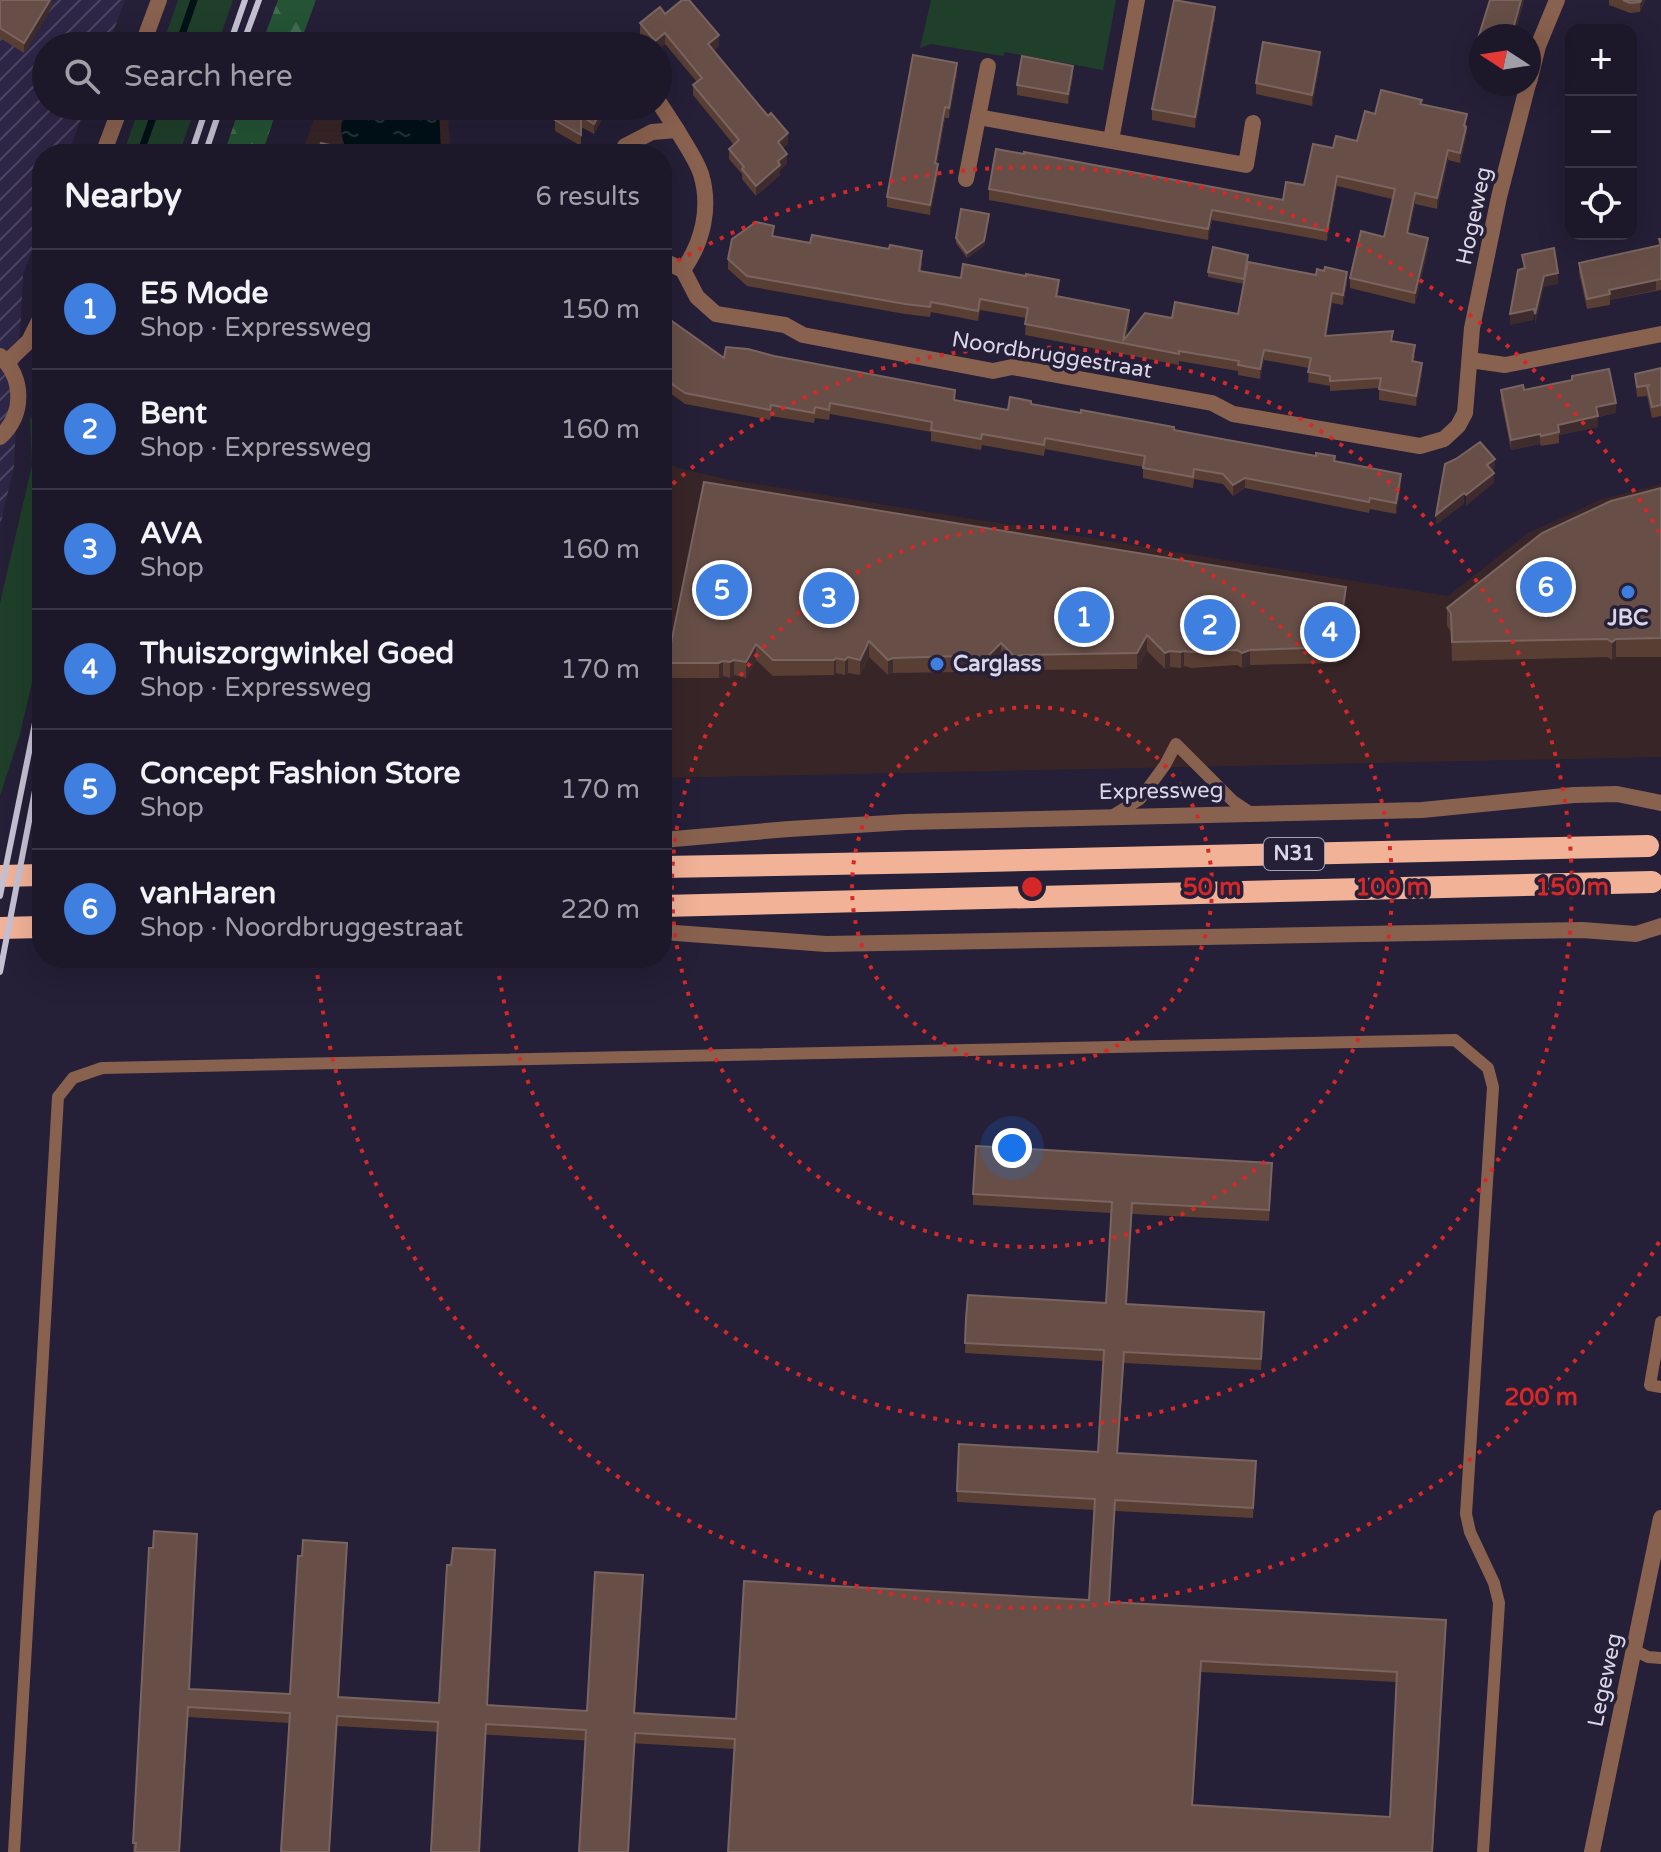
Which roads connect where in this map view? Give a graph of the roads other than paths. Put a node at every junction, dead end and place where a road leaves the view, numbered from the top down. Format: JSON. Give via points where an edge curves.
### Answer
{"nodes":[{"id":1,"x":159,"y":0,"type":"edge"},
{"id":2,"x":1137,"y":0,"type":"edge"},
{"id":3,"x":1557,"y":0,"type":"edge"},
{"id":4,"x":147,"y":32,"type":"edge"},
{"id":5,"x":1541,"y":39,"type":"edge"},
{"id":6,"x":988,"y":66,"type":"dead end"},
{"id":7,"x":1526,"y":96,"type":"edge"},
{"id":8,"x":978,"y":117,"type":"junction"},
{"id":9,"x":116,"y":120,"type":"edge"},
{"id":10,"x":670,"y":120,"type":"edge"},
{"id":11,"x":1253,"y":123,"type":"dead end"},
{"id":12,"x":677,"y":130,"type":"junction"},
{"id":13,"x":1111,"y":140,"type":"junction"},
{"id":14,"x":107,"y":144,"type":"edge"},
{"id":15,"x":629,"y":144,"type":"edge"},
{"id":16,"x":966,"y":179,"type":"dead end"},
{"id":17,"x":672,"y":265,"type":"edge"},
{"id":18,"x":683,"y":270,"type":"junction"},
{"id":19,"x":1661,"y":334,"type":"edge"},
{"id":20,"x":32,"y":335,"type":"edge"},
{"id":21,"x":3,"y":359,"type":"edge"},
{"id":22,"x":1470,"y":360,"type":"junction"},
{"id":23,"x":0,"y":437,"type":"edge"},
{"id":24,"x":1661,"y":803,"type":"edge"},
{"id":25,"x":1254,"y":815,"type":"junction"},
{"id":26,"x":1108,"y":818,"type":"junction"},
{"id":27,"x":672,"y":839,"type":"edge"},
{"id":28,"x":1648,"y":846,"type":"dead end"},
{"id":29,"x":672,"y":867,"type":"edge"},
{"id":30,"x":32,"y":875,"type":"edge"},
{"id":31,"x":0,"y":876,"type":"edge"},
{"id":32,"x":1652,"y":882,"type":"dead end"},
{"id":33,"x":672,"y":906,"type":"edge"},
{"id":34,"x":1661,"y":926,"type":"edge"},
{"id":35,"x":32,"y":927,"type":"edge"},
{"id":36,"x":0,"y":928,"type":"edge"},
{"id":37,"x":672,"y":933,"type":"edge"},
{"id":38,"x":1661,"y":1322,"type":"edge"},
{"id":39,"x":1661,"y":1387,"type":"edge"},
{"id":40,"x":1661,"y":1518,"type":"edge"},
{"id":41,"x":1634,"y":1650,"type":"junction"},
{"id":42,"x":1661,"y":1658,"type":"edge"},
{"id":43,"x":14,"y":1852,"type":"edge"},
{"id":44,"x":1483,"y":1852,"type":"edge"},
{"id":45,"x":1592,"y":1852,"type":"edge"}],
"edges":[{"from":1,"to":4,"type":"street"},
{"from":2,"to":13,"type":"street"},
{"from":3,"to":5,"type":"street","name":"Hogeweg"},
{"from":6,"to":8,"type":"street"},
{"from":7,"to":22,"type":"street","name":"Hogeweg","via":[[1499,197]]},
{"from":8,"to":13,"type":"street"},
{"from":8,"to":16,"type":"street"},
{"from":9,"to":14,"type":"street"},
{"from":10,"to":12,"type":"street"},
{"from":11,"to":13,"type":"street","via":[[1246,165]]},
{"from":12,"to":15,"type":"street","via":[[652,132]]},
{"from":12,"to":18,"type":"street","via":[[701,175],[707,216]]},
{"from":17,"to":18,"type":"street"},
{"from":18,"to":22,"type":"street","name":"Noordbruggestraat","via":[[697,297],[716,314],[785,325],[803,335],[993,371],[1012,367],[1212,403],[1233,414],[1410,445],[1444,439],[1458,426],[1465,413]]},
{"from":19,"to":22,"type":"street","via":[[1505,365]]},
{"from":20,"to":21,"type":"street"},
{"from":21,"to":23,"type":"street","via":[[17,381],[19,404]]},
{"from":24,"to":25,"type":"street","name":"Expressweg","number":"N31","via":[[1617,794],[1574,795],[1422,810]]},
{"from":25,"to":26,"type":"street","name":"Expressweg","number":"N31"},
{"from":25,"to":26,"type":"lane","via":[[1176,744],[1140,799]]},
{"from":26,"to":27,"type":"street","name":"Expressweg","number":"N31","via":[[906,822]]},
{"from":28,"to":29,"type":"highway","number":"N31"},
{"from":30,"to":31,"type":"highway"},
{"from":32,"to":33,"type":"highway","number":"N31"},
{"from":34,"to":37,"type":"street","via":[[1636,934],[1582,930],[826,944]]},
{"from":35,"to":36,"type":"highway"},
{"from":38,"to":39,"type":"lane","via":[[1650,1385]]},
{"from":40,"to":41,"type":"street","name":"Legeweg"},
{"from":41,"to":42,"type":"lane"},
{"from":41,"to":45,"type":"street","name":"Legeweg"},
{"from":43,"to":44,"type":"lane","via":[[58,1097],[73,1078],[102,1068],[1455,1040],[1488,1068],[1493,1087],[1466,1514],[1499,1603]]}]}
